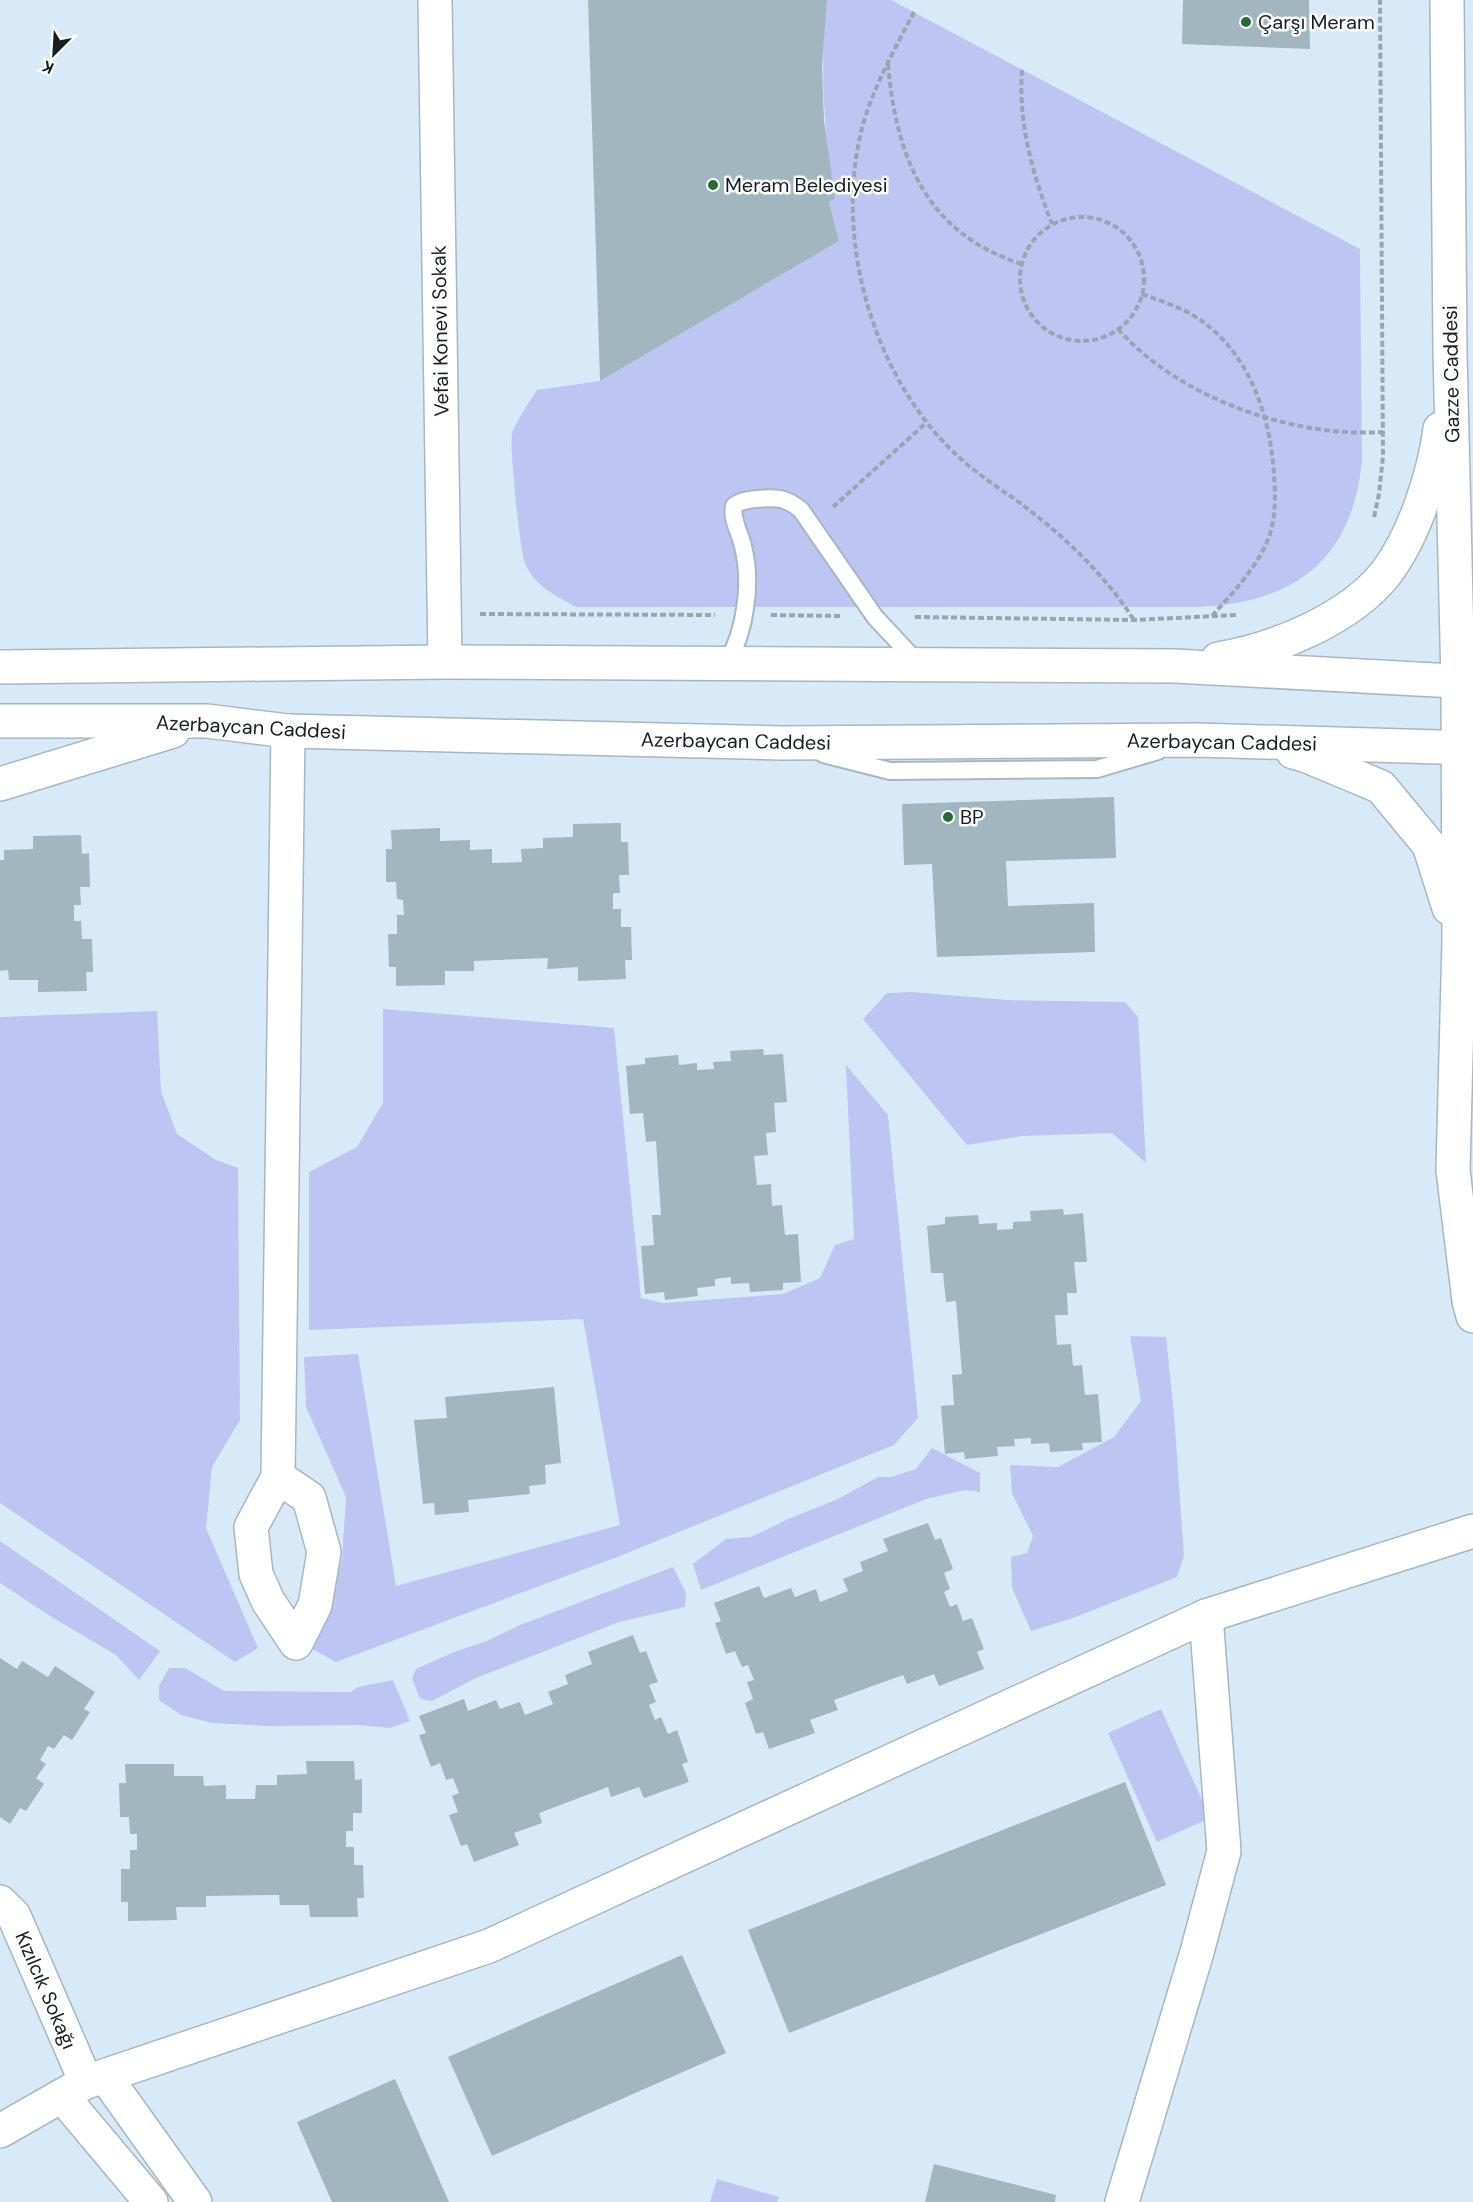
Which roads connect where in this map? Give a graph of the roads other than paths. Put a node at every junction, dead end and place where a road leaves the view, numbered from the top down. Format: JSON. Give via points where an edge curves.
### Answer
{"nodes":[{"id":1,"x":435,"y":0,"type":"edge"},
{"id":2,"x":1448,"y":0,"type":"edge"},
{"id":3,"x":1450,"y":353,"type":"junction"},
{"id":4,"x":445,"y":662,"type":"junction"},
{"id":5,"x":727,"y":663,"type":"junction"},
{"id":6,"x":920,"y":665,"type":"junction"},
{"id":7,"x":1175,"y":666,"type":"junction"},
{"id":8,"x":0,"y":667,"type":"edge"},
{"id":9,"x":1466,"y":682,"type":"edge"},
{"id":10,"x":0,"y":721,"type":"edge"},
{"id":11,"x":207,"y":721,"type":"junction"},
{"id":12,"x":288,"y":731,"type":"junction"},
{"id":13,"x":1249,"y":742,"type":"junction"},
{"id":14,"x":1465,"y":748,"type":"edge"},
{"id":15,"x":0,"y":784,"type":"edge"},
{"id":16,"x":1459,"y":941,"type":"junction"},
{"id":17,"x":1473,"y":1316,"type":"edge"},
{"id":18,"x":278,"y":1477,"type":"dead end"},
{"id":19,"x":1473,"y":1531,"type":"edge"},
{"id":20,"x":1206,"y":1616,"type":"junction"},
{"id":21,"x":0,"y":1902,"type":"edge"},
{"id":22,"x":84,"y":2085,"type":"junction"},
{"id":23,"x":0,"y":2131,"type":"edge"},
{"id":24,"x":151,"y":2202,"type":"edge"},
{"id":25,"x":195,"y":2202,"type":"edge"},
{"id":26,"x":1122,"y":2202,"type":"edge"}],
"edges":[{"from":1,"to":4,"type":"main road","name":"Vefai Konevi Sokak"},
{"from":2,"to":3,"type":"main road","name":"Gazze Caddesi"},
{"from":3,"to":7,"type":"main road","via":[[1439,441],[1424,497],[1386,573],[1359,601],[1323,623],[1231,657]]},
{"from":3,"to":9,"type":"main road","name":"Gazze Caddesi"},
{"from":4,"to":5,"type":"main road"},
{"from":4,"to":8,"type":"main road"},
{"from":5,"to":6,"type":"main road"},
{"from":5,"to":6,"type":"lane","via":[[739,634],[747,578],[734,506],[740,500],[778,498],[801,510],[875,617]]},
{"from":6,"to":7,"type":"main road"},
{"from":7,"to":9,"type":"main road"},
{"from":9,"to":14,"type":"main road","name":"Gazze Caddesi"},
{"from":10,"to":11,"type":"main road","name":"Azerbaycan Caddesi"},
{"from":11,"to":12,"type":"main road","name":"Azerbaycan Caddesi"},
{"from":11,"to":15,"type":"main road"},
{"from":12,"to":13,"type":"main road","name":"Azerbaycan Caddesi","via":[[782,743]]},
{"from":12,"to":18,"type":"main road"},
{"from":13,"to":14,"type":"main road","name":"Azerbaycan Caddesi"},
{"from":13,"to":16,"type":"main road","via":[[1307,756],[1381,787],[1430,845]]},
{"from":14,"to":16,"type":"main road","name":"Gazze Caddesi"},
{"from":16,"to":17,"type":"main road","name":"Gazze Caddesi","via":[[1453,1170]]},
{"from":19,"to":20,"type":"main road"},
{"from":20,"to":22,"type":"main road","via":[[489,1946]]},
{"from":20,"to":26,"type":"main road","via":[[1224,1851]]},
{"from":21,"to":22,"type":"main road","name":"Kızılcık Sokağı","via":[[14,1916]]},
{"from":22,"to":23,"type":"main road"},
{"from":22,"to":24,"type":"main road"},
{"from":22,"to":25,"type":"main road"}]}
